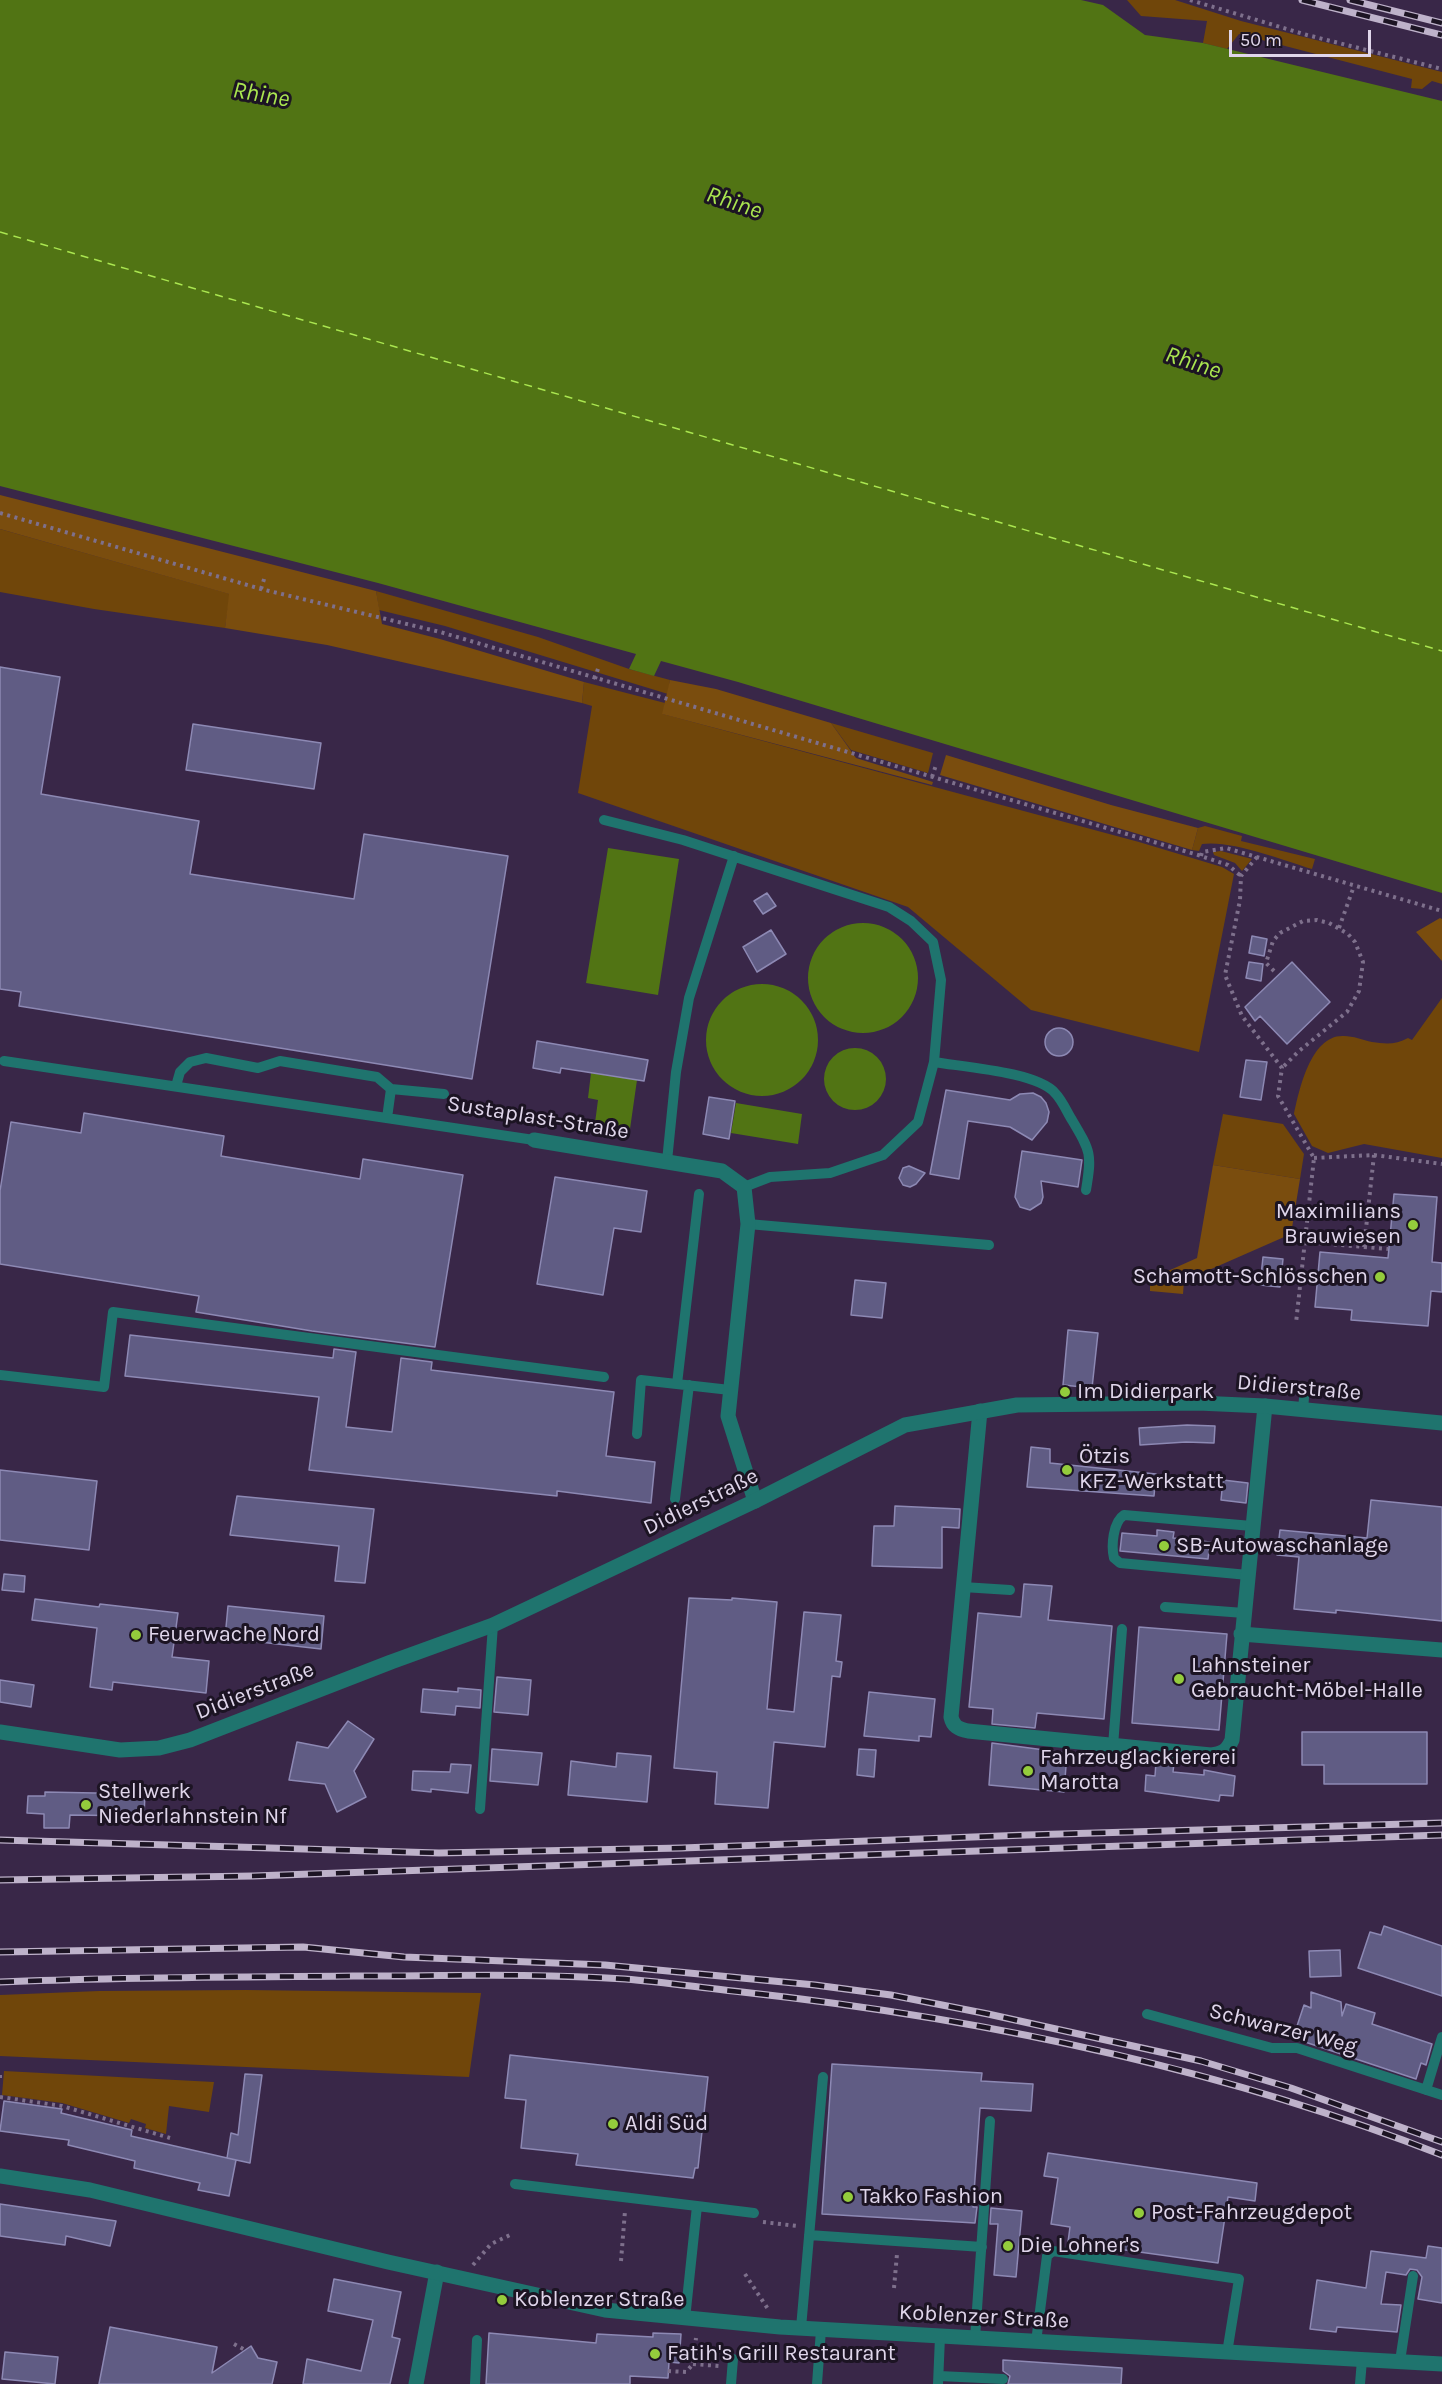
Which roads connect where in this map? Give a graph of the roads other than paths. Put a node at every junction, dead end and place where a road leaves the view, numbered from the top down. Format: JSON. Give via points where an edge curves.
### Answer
{"nodes":[{"id":1,"x":604,"y":820,"type":"dead end"},
{"id":2,"x":734,"y":856,"type":"junction"},
{"id":3,"x":4,"y":1061,"type":"dead end"},
{"id":4,"x":934,"y":1062,"type":"junction"},
{"id":5,"x":176,"y":1086,"type":"junction"},
{"id":6,"x":391,"y":1089,"type":"junction"},
{"id":7,"x":444,"y":1094,"type":"dead end"},
{"id":8,"x":387,"y":1118,"type":"junction"},
{"id":9,"x":534,"y":1140,"type":"joint"},
{"id":10,"x":667,"y":1161,"type":"junction"},
{"id":11,"x":744,"y":1187,"type":"junction"},
{"id":12,"x":1086,"y":1190,"type":"dead end"},
{"id":13,"x":699,"y":1194,"type":"dead end"},
{"id":14,"x":748,"y":1224,"type":"junction"},
{"id":15,"x":989,"y":1245,"type":"dead end"},
{"id":16,"x":0,"y":1375,"type":"edge"},
{"id":17,"x":604,"y":1377,"type":"dead end"},
{"id":18,"x":677,"y":1384,"type":"junction"},
{"id":19,"x":689,"y":1385,"type":"junction"},
{"id":20,"x":1305,"y":1387,"type":"dead end"},
{"id":21,"x":730,"y":1390,"type":"junction"},
{"id":22,"x":1265,"y":1406,"type":"junction"},
{"id":23,"x":1303,"y":1409,"type":"junction"},
{"id":24,"x":980,"y":1411,"type":"junction"},
{"id":25,"x":1442,"y":1424,"type":"edge"},
{"id":26,"x":637,"y":1434,"type":"dead end"},
{"id":27,"x":675,"y":1498,"type":"dead end"},
{"id":28,"x":755,"y":1501,"type":"junction"},
{"id":29,"x":1252,"y":1526,"type":"junction"},
{"id":30,"x":1248,"y":1575,"type":"junction"},
{"id":31,"x":963,"y":1587,"type":"junction"},
{"id":32,"x":1010,"y":1590,"type":"dead end"},
{"id":33,"x":1165,"y":1607,"type":"dead end"},
{"id":34,"x":1244,"y":1613,"type":"junction"},
{"id":35,"x":493,"y":1625,"type":"junction"},
{"id":36,"x":1122,"y":1629,"type":"dead end"},
{"id":37,"x":1241,"y":1634,"type":"junction"},
{"id":38,"x":1442,"y":1650,"type":"edge"},
{"id":39,"x":0,"y":1732,"type":"edge"},
{"id":40,"x":1113,"y":1746,"type":"junction"},
{"id":41,"x":480,"y":1809,"type":"dead end"},
{"id":42,"x":1147,"y":2014,"type":"dead end"},
{"id":43,"x":1442,"y":2037,"type":"edge"},
{"id":44,"x":823,"y":2077,"type":"dead end"},
{"id":45,"x":1426,"y":2090,"type":"junction"},
{"id":46,"x":1442,"y":2095,"type":"edge"},
{"id":47,"x":990,"y":2121,"type":"dead end"},
{"id":48,"x":0,"y":2176,"type":"edge"},
{"id":49,"x":515,"y":2184,"type":"dead end"},
{"id":50,"x":697,"y":2206,"type":"junction"},
{"id":51,"x":754,"y":2217,"type":"road end"},
{"id":52,"x":810,"y":2231,"type":"junction"},
{"id":53,"x":982,"y":2247,"type":"junction"},
{"id":54,"x":437,"y":2272,"type":"junction"},
{"id":55,"x":1413,"y":2277,"type":"dead end"},
{"id":56,"x":685,"y":2319,"type":"junction"},
{"id":57,"x":801,"y":2328,"type":"junction"},
{"id":58,"x":821,"y":2330,"type":"junction"},
{"id":59,"x":940,"y":2337,"type":"junction"},
{"id":60,"x":975,"y":2338,"type":"junction"},
{"id":61,"x":477,"y":2340,"type":"dead end"},
{"id":62,"x":1036,"y":2342,"type":"junction"},
{"id":63,"x":1227,"y":2353,"type":"junction"},
{"id":64,"x":1362,"y":2360,"type":"junction"},
{"id":65,"x":1400,"y":2361,"type":"junction"},
{"id":66,"x":732,"y":2363,"type":"road end"},
{"id":67,"x":1442,"y":2364,"type":"edge"},
{"id":68,"x":1003,"y":2379,"type":"dead end"},
{"id":69,"x":939,"y":2380,"type":"edge"},
{"id":70,"x":416,"y":2384,"type":"edge"},
{"id":71,"x":475,"y":2384,"type":"edge"},
{"id":72,"x":731,"y":2384,"type":"edge"},
{"id":73,"x":817,"y":2384,"type":"edge"},
{"id":74,"x":1360,"y":2384,"type":"edge"}],
"edges":[{"from":1,"to":2,"type":"lane"},
{"from":2,"to":4,"type":"lane","via":[[889,907],[933,942],[941,980]]},
{"from":2,"to":10,"type":"lane","via":[[689,998]]},
{"from":3,"to":5,"type":"lane","name":"Sustaplast-Straße"},
{"from":4,"to":11,"type":"lane","via":[[918,1122],[883,1155],[830,1173],[770,1177]]},
{"from":4,"to":12,"type":"lane","via":[[1042,1082],[1055,1093],[1087,1145],[1091,1162]]},
{"from":5,"to":6,"type":"lane","via":[[180,1072],[190,1062],[206,1058],[258,1068],[280,1061],[377,1077]]},
{"from":5,"to":8,"type":"lane","name":"Sustaplast-Straße"},
{"from":6,"to":7,"type":"lane"},
{"from":6,"to":8,"type":"lane"},
{"from":8,"to":9,"type":"lane","name":"Sustaplast-Straße"},
{"from":9,"to":10,"type":"street","name":"Sustaplast-Straße"},
{"from":10,"to":11,"type":"street","name":"Sustaplast-Straße","via":[[722,1171]]},
{"from":11,"to":14,"type":"street"},
{"from":13,"to":18,"type":"lane"},
{"from":14,"to":15,"type":"lane"},
{"from":14,"to":21,"type":"street"},
{"from":16,"to":17,"type":"lane","via":[[104,1387],[113,1312]]},
{"from":18,"to":19,"type":"lane"},
{"from":18,"to":26,"type":"lane","via":[[641,1380]]},
{"from":19,"to":21,"type":"lane"},
{"from":19,"to":27,"type":"lane"},
{"from":20,"to":23,"type":"lane"},
{"from":21,"to":28,"type":"street","via":[[728,1416]]},
{"from":22,"to":23,"type":"street","name":"Didierstraße"},
{"from":22,"to":24,"type":"street","name":"Didierstraße","via":[[1064,1403]]},
{"from":22,"to":29,"type":"street"},
{"from":23,"to":25,"type":"street","name":"Didierstraße"},
{"from":24,"to":28,"type":"street","name":"Didierstraße","via":[[905,1425]]},
{"from":24,"to":31,"type":"street"},
{"from":28,"to":35,"type":"street","name":"Didierstraße"},
{"from":29,"to":30,"type":"street"},
{"from":29,"to":30,"type":"lane","via":[[1124,1515],[1116,1522],[1113,1551],[1120,1563]]},
{"from":30,"to":34,"type":"street"},
{"from":31,"to":32,"type":"lane"},
{"from":31,"to":40,"type":"street","via":[[951,1717],[956,1727]]},
{"from":33,"to":34,"type":"lane"},
{"from":34,"to":37,"type":"street"},
{"from":35,"to":39,"type":"street","name":"Didierstraße","via":[[190,1740],[159,1748],[120,1750]]},
{"from":35,"to":41,"type":"lane"},
{"from":36,"to":40,"type":"lane"},
{"from":37,"to":38,"type":"street"},
{"from":37,"to":40,"type":"street","via":[[1232,1740],[1227,1749],[1211,1755]]},
{"from":42,"to":45,"type":"lane","name":"Schwarzer Weg","via":[[1272,2048],[1297,2048]]},
{"from":43,"to":45,"type":"lane"},
{"from":44,"to":52,"type":"lane"},
{"from":45,"to":46,"type":"lane","name":"Schwarzer Weg"},
{"from":47,"to":53,"type":"lane"},
{"from":48,"to":54,"type":"street","name":"Koblenzer Straße","via":[[90,2190]]},
{"from":49,"to":50,"type":"lane"},
{"from":50,"to":51,"type":"lane"},
{"from":50,"to":56,"type":"lane"},
{"from":52,"to":53,"type":"lane"},
{"from":52,"to":57,"type":"lane"},
{"from":53,"to":60,"type":"lane"},
{"from":54,"to":56,"type":"street","name":"Koblenzer Straße","via":[[590,2307]]},
{"from":54,"to":70,"type":"street"},
{"from":55,"to":65,"type":"lane"},
{"from":56,"to":57,"type":"street","name":"Koblenzer Straße"},
{"from":57,"to":58,"type":"street","name":"Koblenzer Straße"},
{"from":58,"to":59,"type":"street","name":"Koblenzer Straße"},
{"from":58,"to":73,"type":"lane"},
{"from":59,"to":60,"type":"street","name":"Koblenzer Straße"},
{"from":59,"to":69,"type":"lane"},
{"from":60,"to":62,"type":"street","name":"Koblenzer Straße"},
{"from":61,"to":71,"type":"lane"},
{"from":62,"to":63,"type":"street","name":"Koblenzer Straße"},
{"from":62,"to":63,"type":"lane","via":[[1047,2256],[1053,2251],[1239,2279]]},
{"from":63,"to":64,"type":"street","name":"Koblenzer Straße"},
{"from":64,"to":65,"type":"street","name":"Koblenzer Straße"},
{"from":64,"to":74,"type":"lane"},
{"from":65,"to":67,"type":"street","name":"Koblenzer Straße"},
{"from":66,"to":72,"type":"lane"},
{"from":68,"to":69,"type":"lane"}]}
